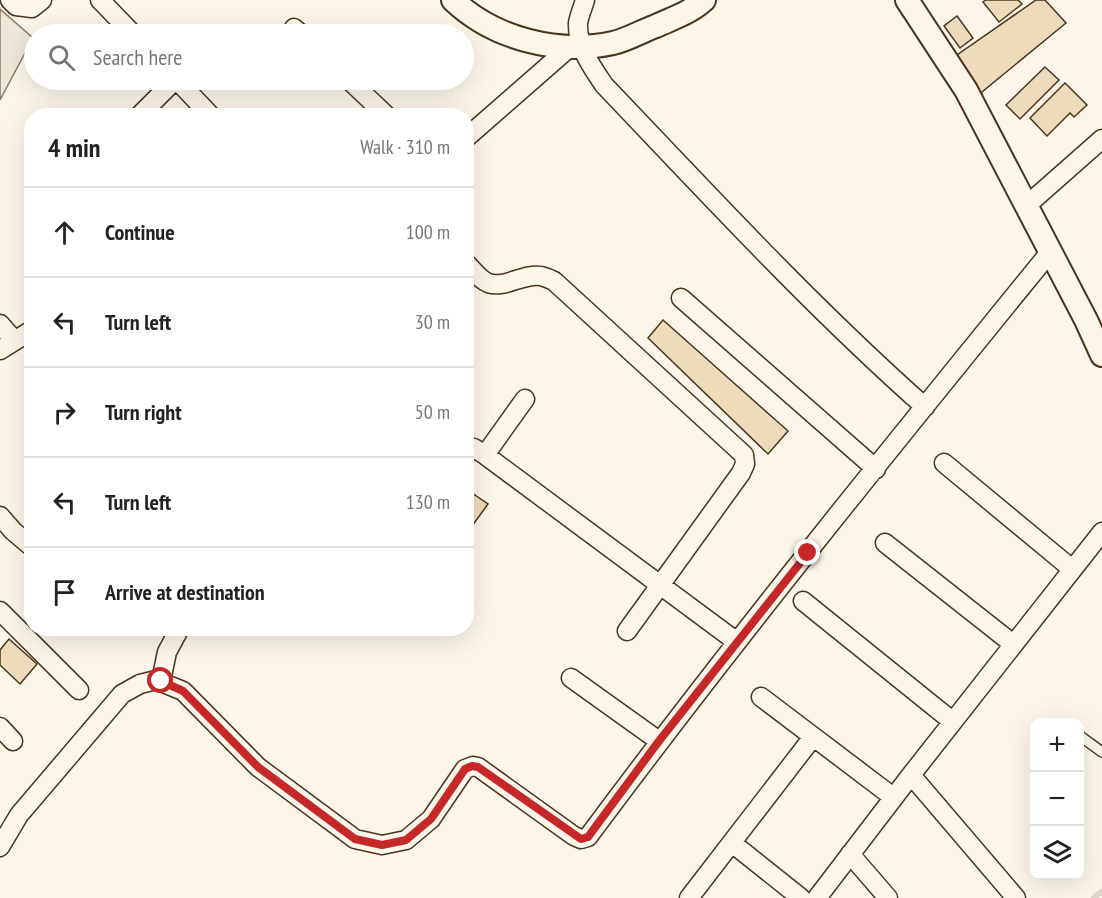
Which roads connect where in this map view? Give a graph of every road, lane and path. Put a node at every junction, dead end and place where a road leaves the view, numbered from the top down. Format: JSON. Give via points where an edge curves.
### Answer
{"nodes":[{"id":1,"x":10,"y":0,"type":"edge"},
{"id":2,"x":42,"y":0,"type":"edge"},
{"id":3,"x":100,"y":0,"type":"edge"},
{"id":4,"x":453,"y":0,"type":"edge"},
{"id":5,"x":585,"y":0,"type":"edge"},
{"id":6,"x":704,"y":0,"type":"edge"},
{"id":7,"x":907,"y":0,"type":"edge"},
{"id":8,"x":123,"y":24,"type":"edge"},
{"id":9,"x":576,"y":46,"type":"junction"},
{"id":10,"x":166,"y":90,"type":"edge"},
{"id":11,"x":186,"y":90,"type":"edge"},
{"id":12,"x":360,"y":90,"type":"edge"},
{"id":13,"x":147,"y":108,"type":"edge"},
{"id":14,"x":204,"y":108,"type":"edge"},
{"id":15,"x":379,"y":108,"type":"edge"},
{"id":16,"x":474,"y":131,"type":"edge"},
{"id":17,"x":1102,"y":139,"type":"edge"},
{"id":18,"x":1026,"y":206,"type":"junction"},
{"id":19,"x":1050,"y":252,"type":"junction"},
{"id":20,"x":474,"y":272,"type":"edge"},
{"id":21,"x":681,"y":298,"type":"dead end"},
{"id":22,"x":0,"y":324,"type":"edge"},
{"id":23,"x":24,"y":335,"type":"edge"},
{"id":24,"x":7,"y":345,"type":"edge"},
{"id":25,"x":1102,"y":355,"type":"edge"},
{"id":26,"x":525,"y":399,"type":"dead end"},
{"id":27,"x":925,"y":407,"type":"junction"},
{"id":28,"x":474,"y":448,"type":"edge"},
{"id":29,"x":485,"y":455,"type":"junction"},
{"id":30,"x":944,"y":463,"type":"dead end"},
{"id":31,"x":876,"y":468,"type":"junction"},
{"id":32,"x":0,"y":516,"type":"edge"},
{"id":33,"x":1102,"y":532,"type":"edge"},
{"id":34,"x":24,"y":540,"type":"edge"},
{"id":35,"x":885,"y":543,"type":"dead end"},
{"id":36,"x":1072,"y":568,"type":"junction"},
{"id":37,"x":660,"y":585,"type":"junction"},
{"id":38,"x":803,"y":601,"type":"dead end"},
{"id":39,"x":0,"y":610,"type":"edge"},
{"id":40,"x":627,"y":631,"type":"dead end"},
{"id":41,"x":24,"y":634,"type":"edge"},
{"id":42,"x":26,"y":636,"type":"edge"},
{"id":43,"x":176,"y":636,"type":"edge"},
{"id":44,"x":737,"y":642,"type":"junction"},
{"id":45,"x":1013,"y":644,"type":"junction"},
{"id":46,"x":571,"y":678,"type":"dead end"},
{"id":47,"x":161,"y":681,"type":"junction"},
{"id":48,"x":79,"y":690,"type":"dead end"},
{"id":49,"x":761,"y":698,"type":"dead end"},
{"id":50,"x":952,"y":721,"type":"junction"},
{"id":51,"x":0,"y":727,"type":"edge"},
{"id":52,"x":813,"y":737,"type":"junction"},
{"id":53,"x":1084,"y":739,"type":"edge"},
{"id":54,"x":13,"y":741,"type":"dead end"},
{"id":55,"x":659,"y":741,"type":"junction"},
{"id":56,"x":1102,"y":752,"type":"edge"},
{"id":57,"x":910,"y":775,"type":"junction"},
{"id":58,"x":893,"y":797,"type":"junction"},
{"id":59,"x":732,"y":843,"type":"junction"},
{"id":60,"x":0,"y":847,"type":"edge"},
{"id":61,"x":850,"y":854,"type":"junction"},
{"id":62,"x":689,"y":898,"type":"edge"},
{"id":63,"x":801,"y":898,"type":"edge"},
{"id":64,"x":817,"y":898,"type":"edge"},
{"id":65,"x":888,"y":898,"type":"edge"},
{"id":66,"x":1016,"y":898,"type":"edge"}],
"edges":[{"from":1,"to":2,"type":"street","via":[[16,6],[32,8]]},
{"from":3,"to":8,"type":"street"},
{"from":4,"to":9,"type":"street","via":[[495,29],[527,41]]},
{"from":5,"to":9,"type":"street"},
{"from":6,"to":9,"type":"street","via":[[693,10],[614,43]]},
{"from":7,"to":18,"type":"street","via":[[966,90]]},
{"from":9,"to":16,"type":"street"},
{"from":9,"to":27,"type":"street","via":[[604,85],[743,232],[866,355]]},
{"from":10,"to":13,"type":"street"},
{"from":11,"to":14,"type":"street"},
{"from":12,"to":15,"type":"street"},
{"from":17,"to":18,"type":"street"},
{"from":18,"to":19,"type":"street"},
{"from":19,"to":25,"type":"street"},
{"from":19,"to":27,"type":"street"},
{"from":20,"to":37,"type":"street","via":[[498,285],[534,276],[554,281],[744,454],[741,473]]},
{"from":21,"to":31,"type":"street"},
{"from":22,"to":24,"type":"street"},
{"from":23,"to":24,"type":"street"},
{"from":26,"to":29,"type":"street"},
{"from":27,"to":31,"type":"street"},
{"from":28,"to":29,"type":"street"},
{"from":29,"to":37,"type":"street"},
{"from":30,"to":36,"type":"street"},
{"from":31,"to":44,"type":"street"},
{"from":32,"to":34,"type":"street"},
{"from":33,"to":36,"type":"street"},
{"from":35,"to":45,"type":"street"},
{"from":36,"to":45,"type":"street"},
{"from":37,"to":40,"type":"street"},
{"from":37,"to":44,"type":"street"},
{"from":38,"to":50,"type":"street"},
{"from":39,"to":41,"type":"street"},
{"from":42,"to":48,"type":"street"},
{"from":43,"to":47,"type":"street","via":[[167,652]]},
{"from":44,"to":55,"type":"street"},
{"from":45,"to":50,"type":"street"},
{"from":46,"to":55,"type":"street"},
{"from":47,"to":55,"type":"street","via":[[183,691],[258,767],[355,839],[382,845],[406,840],[431,819],[465,769],[472,766],[574,836],[588,837]]},
{"from":47,"to":60,"type":"street","via":[[140,684],[122,694],[19,815]]},
{"from":49,"to":52,"type":"street"},
{"from":50,"to":57,"type":"street"},
{"from":51,"to":54,"type":"street"},
{"from":52,"to":58,"type":"street"},
{"from":52,"to":59,"type":"street"},
{"from":53,"to":56,"type":"lane"},
{"from":57,"to":58,"type":"street"},
{"from":57,"to":66,"type":"street"},
{"from":58,"to":61,"type":"street"},
{"from":59,"to":62,"type":"street"},
{"from":59,"to":63,"type":"street"},
{"from":61,"to":64,"type":"street"},
{"from":61,"to":65,"type":"street"}]}
